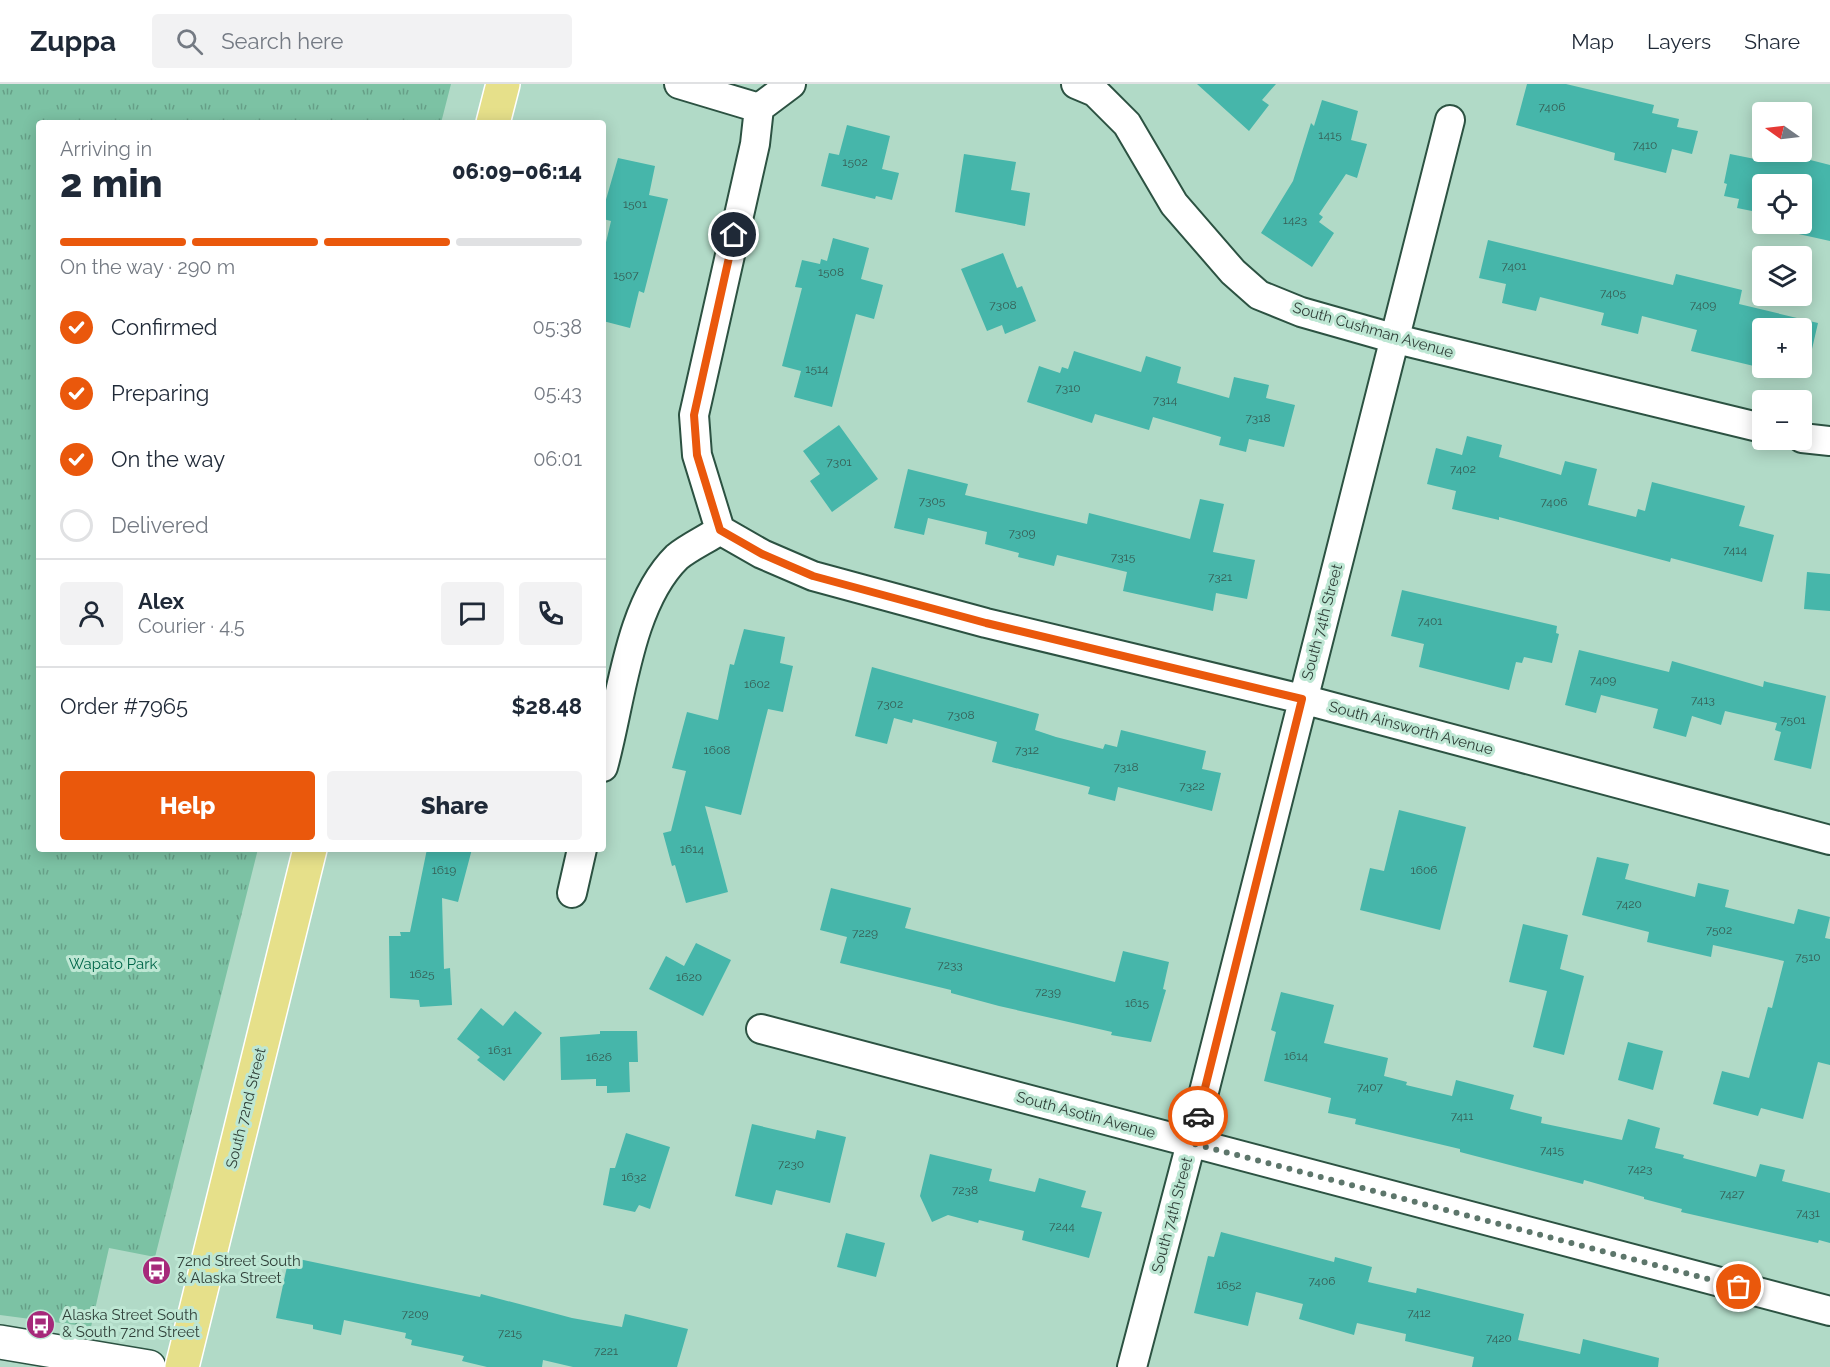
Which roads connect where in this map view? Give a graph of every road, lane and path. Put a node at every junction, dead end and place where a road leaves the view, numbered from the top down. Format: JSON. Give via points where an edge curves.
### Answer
{"nodes":[{"id":1,"x":503,"y":84,"type":"edge"},
{"id":2,"x":679,"y":84,"type":"edge"},
{"id":3,"x":791,"y":84,"type":"edge"},
{"id":4,"x":1076,"y":84,"type":"edge"},
{"id":5,"x":759,"y":108,"type":"junction"},
{"id":6,"x":494,"y":120,"type":"edge"},
{"id":7,"x":1450,"y":120,"type":"dead end"},
{"id":8,"x":1396,"y":339,"type":"junction"},
{"id":9,"x":1752,"y":426,"type":"edge"},
{"id":10,"x":1812,"y":439,"type":"edge"},
{"id":11,"x":1830,"y":441,"type":"edge"},
{"id":12,"x":720,"y":530,"type":"junction"},
{"id":13,"x":1302,"y":699,"type":"junction"},
{"id":14,"x":606,"y":754,"type":"edge"},
{"id":15,"x":1830,"y":840,"type":"edge"},
{"id":16,"x":309,"y":852,"type":"edge"},
{"id":17,"x":581,"y":852,"type":"edge"},
{"id":18,"x":572,"y":893,"type":"dead end"},
{"id":19,"x":761,"y":1029,"type":"dead end"},
{"id":20,"x":1191,"y":1143,"type":"junction"},
{"id":21,"x":1830,"y":1311,"type":"edge"},
{"id":22,"x":0,"y":1342,"type":"edge"},
{"id":23,"x":149,"y":1367,"type":"edge"},
{"id":24,"x":182,"y":1367,"type":"edge"},
{"id":25,"x":1132,"y":1367,"type":"edge"}],
"edges":[{"from":1,"to":6,"type":"main road"},
{"from":2,"to":5,"type":"street"},
{"from":3,"to":5,"type":"street"},
{"from":4,"to":8,"type":"street","name":"South Cushman Avenue","via":[[1095,92],[1121,117],[1174,204],[1233,272],[1259,295],[1301,312]]},
{"from":5,"to":12,"type":"street","via":[[755,144],[694,415],[697,455]]},
{"from":7,"to":8,"type":"street","name":"South 74th Street"},
{"from":8,"to":9,"type":"street","name":"South Cushman Avenue"},
{"from":8,"to":13,"type":"street","name":"South 74th Street"},
{"from":10,"to":11,"type":"street"},
{"from":12,"to":13,"type":"street","name":"South Ainsworth Avenue","via":[[813,576],[986,623]]},
{"from":12,"to":14,"type":"street","via":[[678,556],[649,599],[637,624]]},
{"from":13,"to":15,"type":"street","name":"South Ainsworth Avenue"},
{"from":13,"to":20,"type":"street","name":"South 74th Street"},
{"from":16,"to":24,"type":"main road","name":"South 72nd Street"},
{"from":17,"to":18,"type":"street"},
{"from":19,"to":20,"type":"street","name":"South Asotin Avenue"},
{"from":20,"to":21,"type":"street","name":"South Asotin Avenue"},
{"from":20,"to":25,"type":"street","name":"South 74th Street"},
{"from":22,"to":23,"type":"street"}]}
